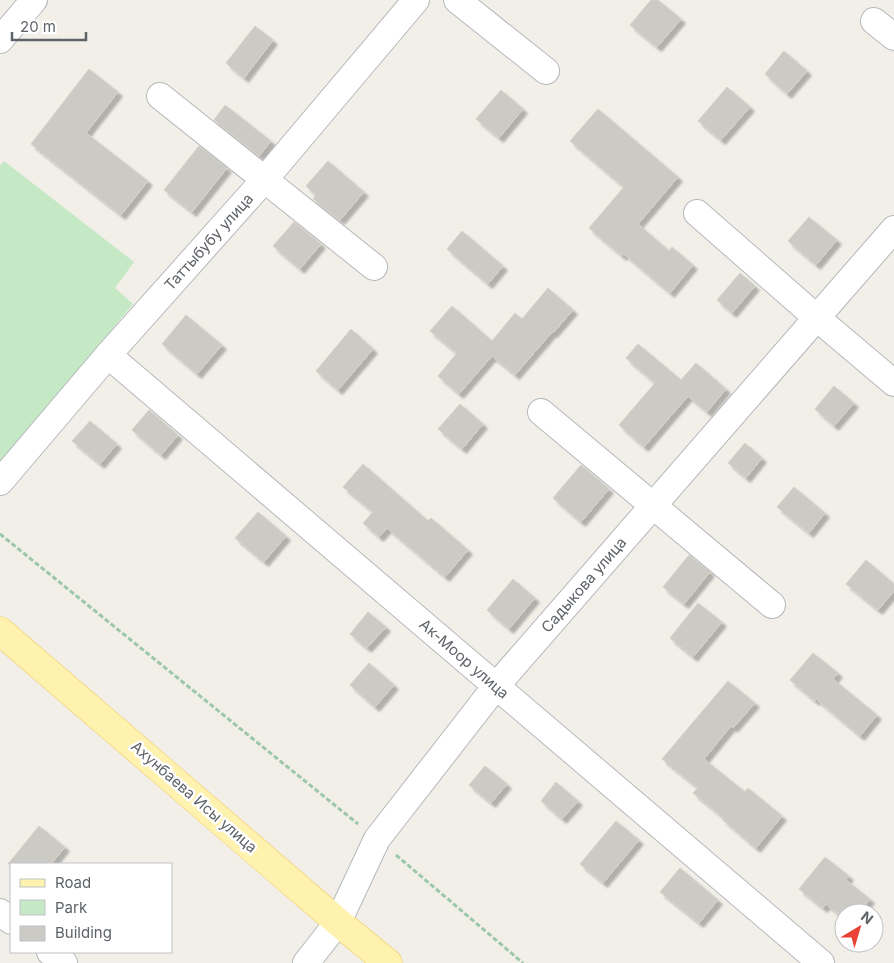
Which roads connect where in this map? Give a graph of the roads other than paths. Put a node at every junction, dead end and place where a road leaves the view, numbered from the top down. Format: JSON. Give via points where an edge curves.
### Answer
{"nodes":[{"id":1,"x":34,"y":0,"type":"edge"},
{"id":2,"x":416,"y":0,"type":"edge"},
{"id":3,"x":458,"y":0,"type":"edge"},
{"id":4,"x":874,"y":21,"type":"dead end"},
{"id":5,"x":894,"y":37,"type":"edge"},
{"id":6,"x":0,"y":40,"type":"edge"},
{"id":7,"x":546,"y":71,"type":"dead end"},
{"id":8,"x":160,"y":96,"type":"dead end"},
{"id":9,"x":264,"y":179,"type":"junction"},
{"id":10,"x":697,"y":214,"type":"dead end"},
{"id":11,"x":894,"y":229,"type":"edge"},
{"id":12,"x":374,"y":267,"type":"dead end"},
{"id":13,"x":817,"y":318,"type":"junction"},
{"id":14,"x":108,"y":355,"type":"junction"},
{"id":15,"x":894,"y":383,"type":"edge"},
{"id":16,"x":541,"y":412,"type":"dead end"},
{"id":17,"x":0,"y":482,"type":"edge"},
{"id":18,"x":653,"y":506,"type":"junction"},
{"id":19,"x":772,"y":604,"type":"dead end"},
{"id":20,"x":0,"y":631,"type":"edge"},
{"id":21,"x":496,"y":686,"type":"junction"},
{"id":22,"x":0,"y":912,"type":"edge"},
{"id":23,"x":10,"y":920,"type":"edge"},
{"id":24,"x":338,"y":922,"type":"junction"},
{"id":25,"x":51,"y":953,"type":"edge"},
{"id":26,"x":64,"y":963,"type":"edge"},
{"id":27,"x":306,"y":963,"type":"edge"},
{"id":28,"x":388,"y":963,"type":"edge"},
{"id":29,"x":821,"y":963,"type":"edge"}],
"edges":[{"from":1,"to":6,"type":"street"},
{"from":2,"to":9,"type":"street","name":"Таттыбубу улица"},
{"from":3,"to":7,"type":"street"},
{"from":4,"to":5,"type":"street"},
{"from":8,"to":9,"type":"street"},
{"from":9,"to":12,"type":"street"},
{"from":9,"to":14,"type":"street","name":"Таттыбубу улица"},
{"from":10,"to":13,"type":"street"},
{"from":11,"to":13,"type":"street","name":"Садыкова улица"},
{"from":13,"to":15,"type":"street"},
{"from":13,"to":18,"type":"street","name":"Садыкова улица"},
{"from":14,"to":17,"type":"street","name":"Таттыбубу улица"},
{"from":14,"to":21,"type":"street","name":"Ак-Моор улица"},
{"from":16,"to":18,"type":"street"},
{"from":18,"to":19,"type":"street"},
{"from":18,"to":21,"type":"street","name":"Садыкова улица"},
{"from":20,"to":24,"type":"main road","name":"Ахунбаева Исы улица"},
{"from":21,"to":24,"type":"street","name":"Садыкова улица","via":[[377,839]]},
{"from":21,"to":29,"type":"street","name":"Ак-Моор улица"},
{"from":22,"to":23,"type":"street"},
{"from":24,"to":27,"type":"street","name":"Садыкова улица"},
{"from":24,"to":28,"type":"main road","name":"Ахунбаева Исы улица"},
{"from":25,"to":26,"type":"street"}]}
